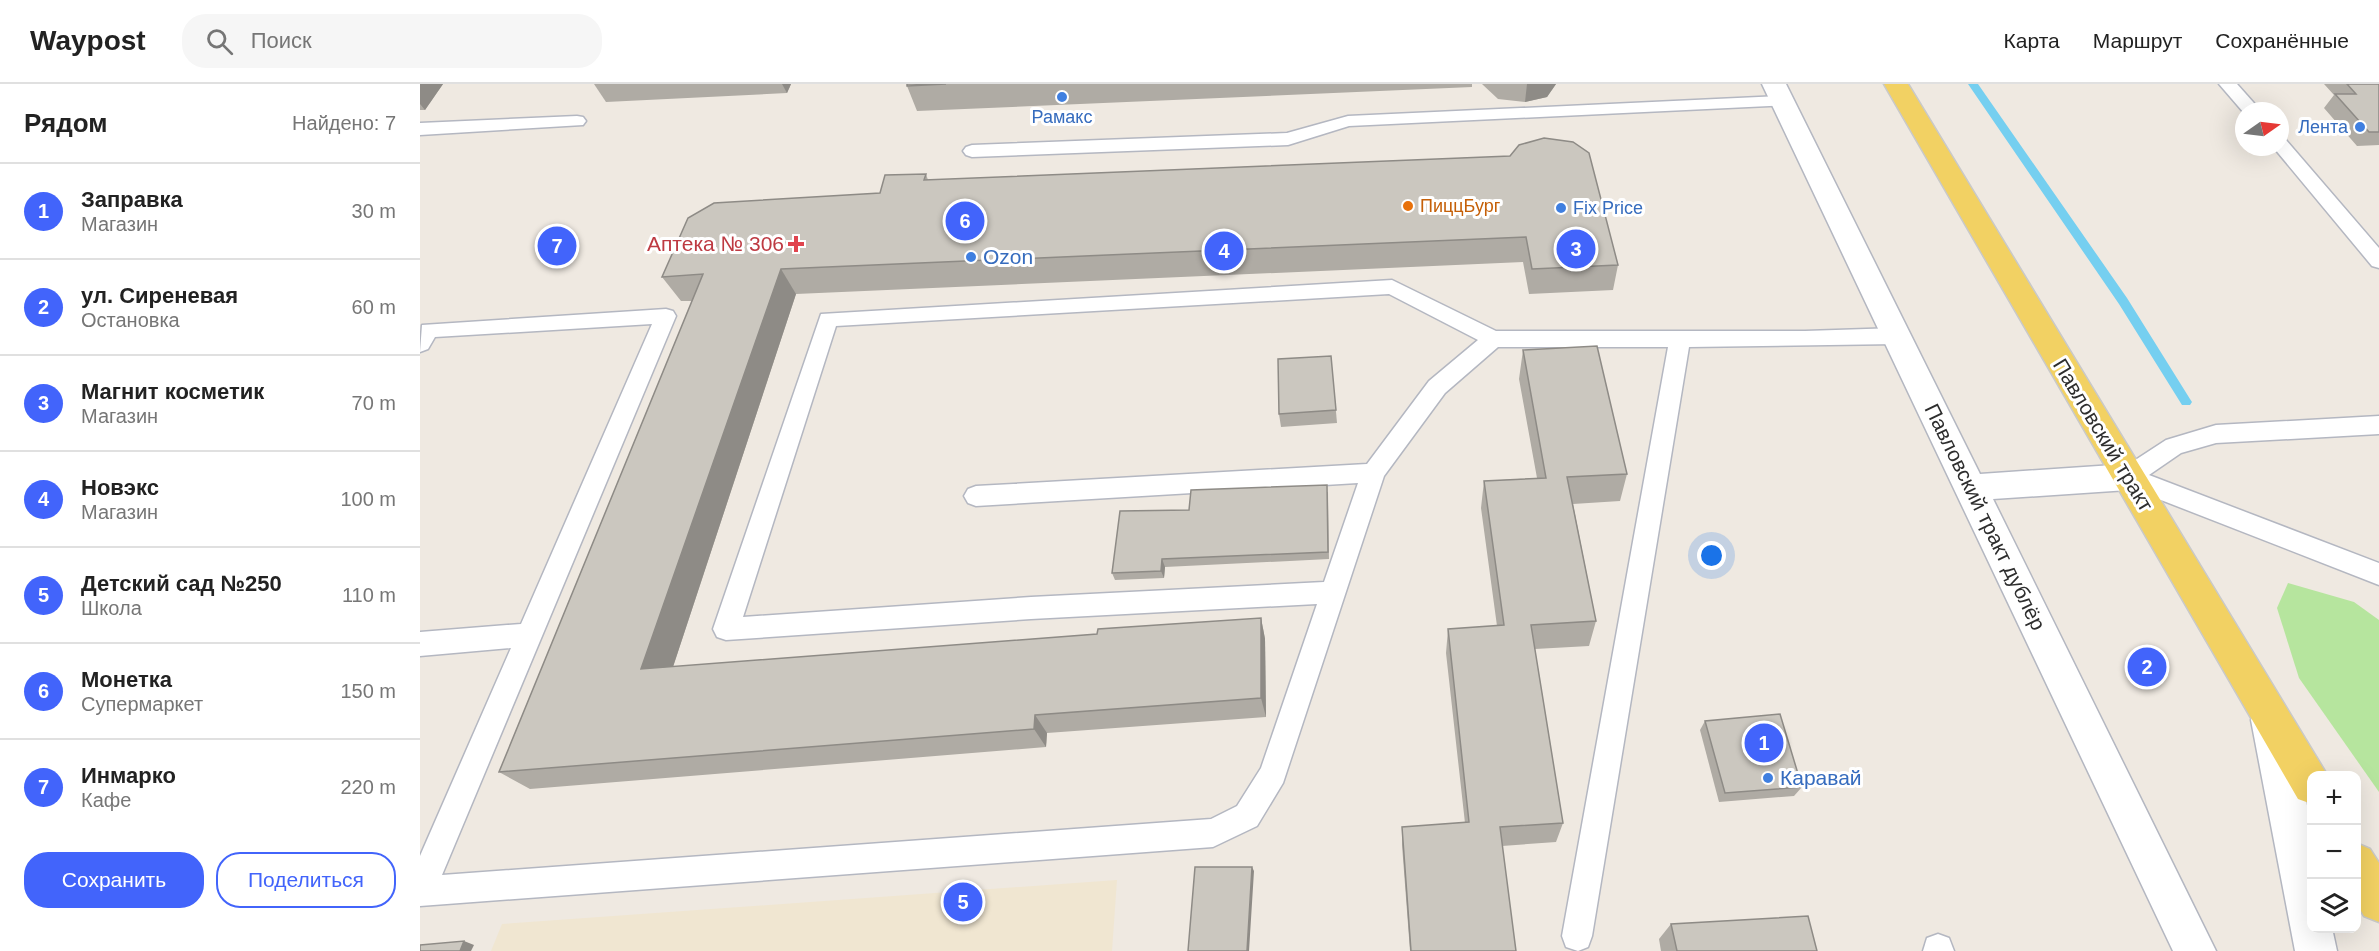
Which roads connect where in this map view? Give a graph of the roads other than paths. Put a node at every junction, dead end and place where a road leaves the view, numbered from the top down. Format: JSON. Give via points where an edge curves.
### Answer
{"nodes":[{"id":1,"x":1896,"y":84,"type":"edge"},
{"id":2,"x":2228,"y":84,"type":"edge"},
{"id":3,"x":1778,"y":93,"type":"edge"},
{"id":4,"x":2244,"y":102,"type":"edge"},
{"id":5,"x":577,"y":121,"type":"dead end"},
{"id":6,"x":420,"y":129,"type":"edge"},
{"id":7,"x":972,"y":151,"type":"dead end"},
{"id":8,"x":2289,"y":155,"type":"edge"},
{"id":9,"x":2379,"y":261,"type":"edge"},
{"id":10,"x":1897,"y":336,"type":"junction"},
{"id":11,"x":1680,"y":338,"type":"junction"},
{"id":12,"x":1493,"y":339,"type":"junction"},
{"id":13,"x":420,"y":344,"type":"edge"},
{"id":14,"x":2379,"y":425,"type":"edge"},
{"id":15,"x":1373,"y":473,"type":"junction"},
{"id":16,"x":2128,"y":477,"type":"junction"},
{"id":17,"x":1971,"y":488,"type":"junction"},
{"id":18,"x":976,"y":496,"type":"dead end"},
{"id":19,"x":2379,"y":574,"type":"edge"},
{"id":20,"x":1334,"y":592,"type":"junction"},
{"id":21,"x":530,"y":635,"type":"junction"},
{"id":22,"x":420,"y":644,"type":"edge"},
{"id":23,"x":2268,"y":712,"type":"junction"},
{"id":24,"x":2307,"y":778,"type":"edge"},
{"id":25,"x":2361,"y":871,"type":"edge"},
{"id":26,"x":420,"y":891,"type":"edge"},
{"id":27,"x":2379,"y":901,"type":"edge"},
{"id":28,"x":1577,"y":936,"type":"dead end"},
{"id":29,"x":2195,"y":951,"type":"edge"},
{"id":30,"x":2316,"y":951,"type":"edge"}],
"edges":[{"from":1,"to":16,"type":"main road","name":"Павловский тракт"},
{"from":2,"to":4,"type":"lane"},
{"from":3,"to":7,"type":"lane","via":[[1348,121],[1288,139]]},
{"from":3,"to":10,"type":"street","name":"Павловский тракт дублёр"},
{"from":5,"to":6,"type":"lane"},
{"from":8,"to":9,"type":"lane"},
{"from":10,"to":11,"type":"lane"},
{"from":10,"to":17,"type":"street","name":"Павловский тракт дублёр"},
{"from":11,"to":12,"type":"lane"},
{"from":11,"to":28,"type":"lane"},
{"from":12,"to":15,"type":"lane","via":[[1437,387]]},
{"from":12,"to":20,"type":"lane","via":[[1392,287],[828,319],[726,628]]},
{"from":13,"to":21,"type":"lane","via":[[429,330],[666,316]]},
{"from":14,"to":16,"type":"lane","via":[[2216,434],[2174,446]]},
{"from":15,"to":18,"type":"lane"},
{"from":15,"to":20,"type":"lane"},
{"from":16,"to":17,"type":"street"},
{"from":16,"to":19,"type":"lane"},
{"from":16,"to":23,"type":"main road","name":"Павловский тракт"},
{"from":17,"to":29,"type":"street","name":"Павловский тракт дублёр"},
{"from":20,"to":26,"type":"lane","via":[[1274,774],[1247,816],[1213,833]]},
{"from":21,"to":22,"type":"lane"},
{"from":21,"to":26,"type":"lane"},
{"from":23,"to":24,"type":"main road","name":"Павловский тракт"},
{"from":23,"to":30,"type":"street"},
{"from":25,"to":27,"type":"main road"}]}
